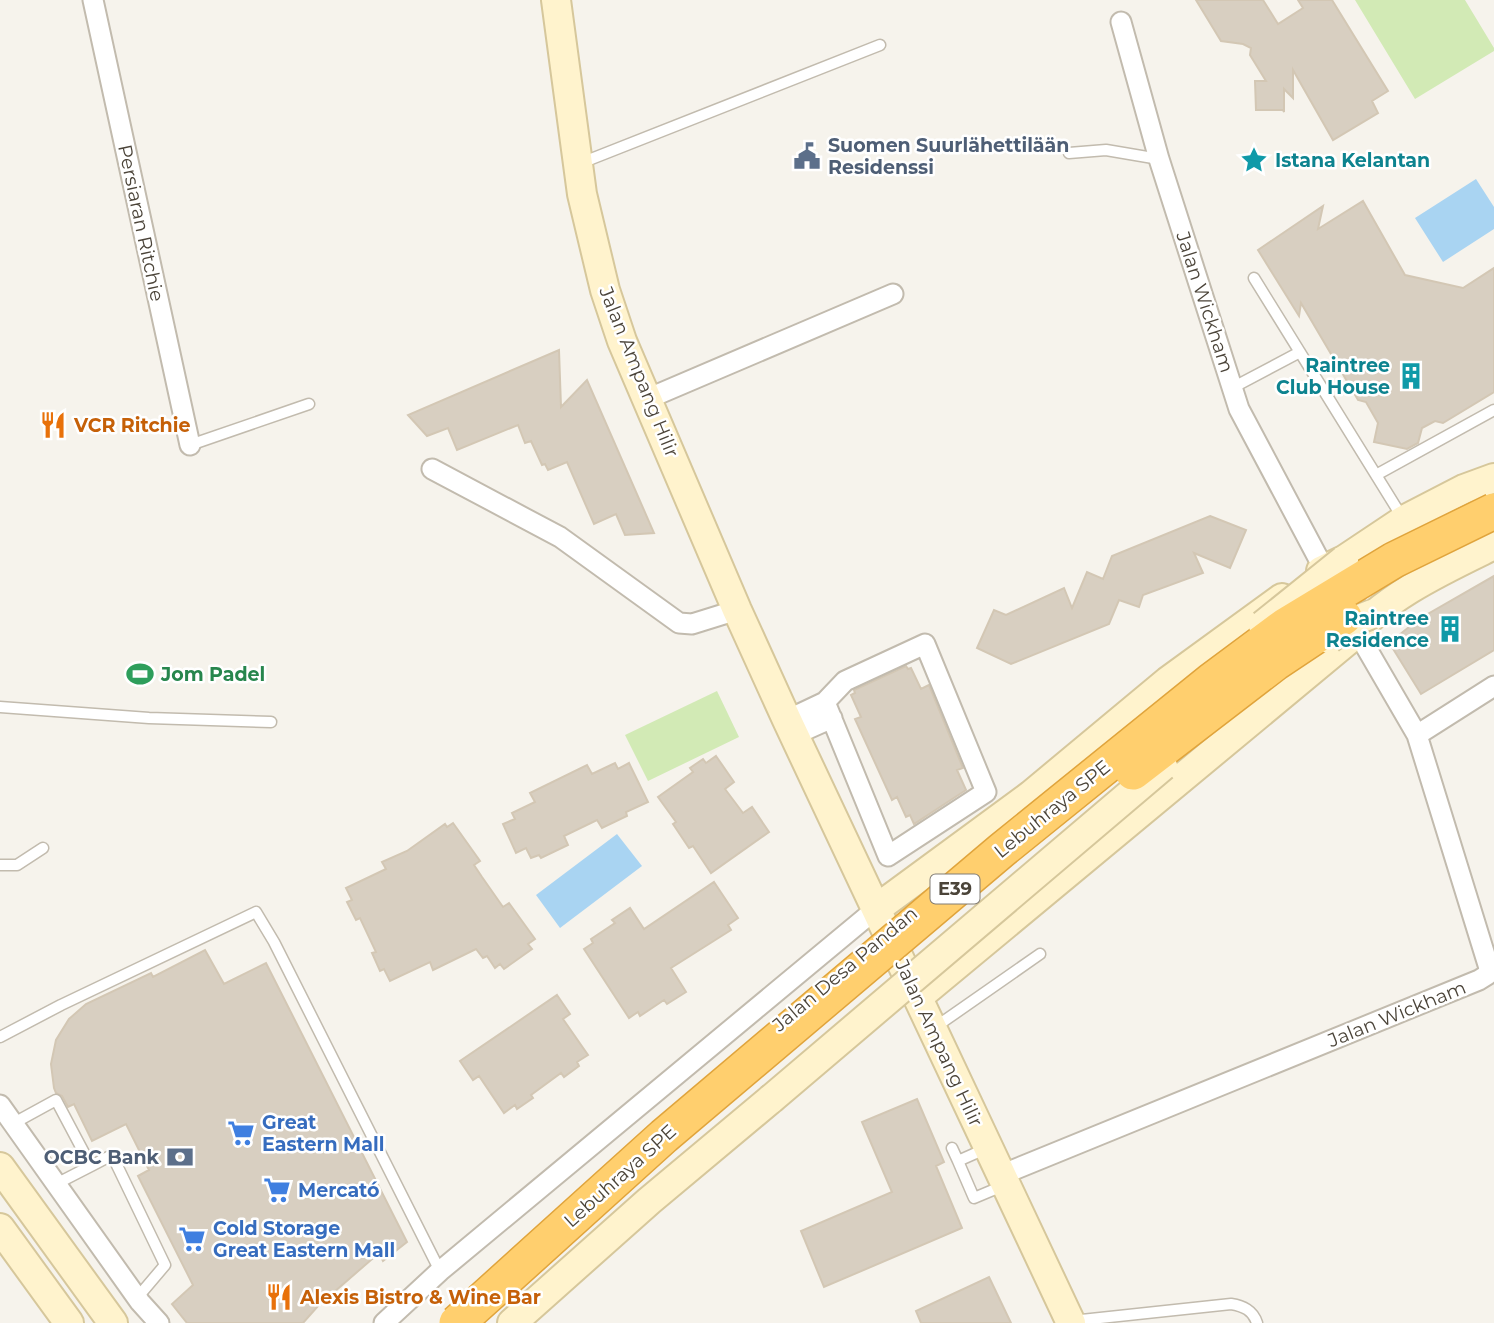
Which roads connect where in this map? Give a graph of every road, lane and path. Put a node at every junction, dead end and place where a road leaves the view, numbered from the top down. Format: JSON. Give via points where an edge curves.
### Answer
{"nodes":[{"id":1,"x":93,"y":0,"type":"edge"},
{"id":2,"x":556,"y":0,"type":"edge"},
{"id":3,"x":1121,"y":22,"type":"dead end"},
{"id":4,"x":880,"y":45,"type":"dead end"},
{"id":5,"x":1069,"y":153,"type":"dead end"},
{"id":6,"x":1159,"y":159,"type":"junction"},
{"id":7,"x":579,"y":163,"type":"junction"},
{"id":8,"x":1254,"y":278,"type":"dead end"},
{"id":9,"x":893,"y":294,"type":"dead end"},
{"id":10,"x":1300,"y":352,"type":"junction"},
{"id":11,"x":1232,"y":388,"type":"junction"},
{"id":12,"x":647,"y":399,"type":"junction"},
{"id":13,"x":309,"y":404,"type":"dead end"},
{"id":14,"x":1494,"y":410,"type":"edge"},
{"id":15,"x":190,"y":445,"type":"joint"},
{"id":16,"x":432,"y":469,"type":"dead end"},
{"id":17,"x":1376,"y":475,"type":"junction"},
{"id":18,"x":1494,"y":478,"type":"edge"},
{"id":19,"x":1494,"y":511,"type":"edge"},
{"id":20,"x":1404,"y":520,"type":"junction"},
{"id":21,"x":1494,"y":534,"type":"edge"},
{"id":22,"x":1494,"y":545,"type":"edge"},
{"id":23,"x":1334,"y":564,"type":"junction"},
{"id":24,"x":737,"y":610,"type":"junction"},
{"id":25,"x":1364,"y":622,"type":"junction"},
{"id":26,"x":1494,"y":686,"type":"edge"},
{"id":27,"x":0,"y":707,"type":"edge"},
{"id":28,"x":829,"y":710,"type":"junction"},
{"id":29,"x":271,"y":722,"type":"dead end"},
{"id":30,"x":791,"y":728,"type":"junction"},
{"id":31,"x":1417,"y":735,"type":"junction"},
{"id":32,"x":43,"y":848,"type":"dead end"},
{"id":33,"x":0,"y":865,"type":"edge"},
{"id":34,"x":876,"y":909,"type":"junction"},
{"id":35,"x":1040,"y":954,"type":"dead end"},
{"id":36,"x":1490,"y":980,"type":"edge"},
{"id":37,"x":918,"y":997,"type":"junction"},
{"id":38,"x":933,"y":1029,"type":"junction"},
{"id":39,"x":0,"y":1037,"type":"edge"},
{"id":40,"x":0,"y":1105,"type":"edge"},
{"id":41,"x":14,"y":1123,"type":"junction"},
{"id":42,"x":952,"y":1148,"type":"dead end"},
{"id":43,"x":988,"y":1148,"type":"junction"},
{"id":44,"x":958,"y":1161,"type":"junction"},
{"id":45,"x":91,"y":1166,"type":"junction"},
{"id":46,"x":0,"y":1167,"type":"edge"},
{"id":47,"x":1003,"y":1180,"type":"junction"},
{"id":48,"x":56,"y":1184,"type":"junction"},
{"id":49,"x":81,"y":1221,"type":"junction"},
{"id":50,"x":0,"y":1228,"type":"edge"},
{"id":51,"x":54,"y":1241,"type":"junction"},
{"id":52,"x":517,"y":1255,"type":"junction"},
{"id":53,"x":440,"y":1271,"type":"junction"},
{"id":54,"x":137,"y":1298,"type":"junction"},
{"id":55,"x":1071,"y":1322,"type":"edge"},
{"id":56,"x":69,"y":1323,"type":"edge"},
{"id":57,"x":113,"y":1323,"type":"edge"},
{"id":58,"x":159,"y":1323,"type":"edge"},
{"id":59,"x":384,"y":1323,"type":"edge"},
{"id":60,"x":437,"y":1323,"type":"edge"},
{"id":61,"x":447,"y":1323,"type":"edge"},
{"id":62,"x":457,"y":1323,"type":"edge"},
{"id":63,"x":489,"y":1323,"type":"edge"},
{"id":64,"x":512,"y":1323,"type":"edge"},
{"id":65,"x":1257,"y":1323,"type":"edge"}],
"edges":[{"from":1,"to":15,"type":"street","name":"Persiaran Ritchie"},
{"from":2,"to":7,"type":"street","name":"Jalan Ampang Hilir"},
{"from":3,"to":6,"type":"street","name":"Jalan Wickham"},
{"from":4,"to":7,"type":"lane"},
{"from":5,"to":6,"type":"lane","via":[[1106,150]]},
{"from":6,"to":11,"type":"street","name":"Jalan Wickham"},
{"from":7,"to":12,"type":"street","name":"Jalan Ampang Hilir","via":[[605,290]]},
{"from":8,"to":10,"type":"lane"},
{"from":9,"to":12,"type":"street"},
{"from":10,"to":11,"type":"lane"},
{"from":10,"to":17,"type":"lane"},
{"from":11,"to":23,"type":"street","name":"Jalan Wickham","via":[[1239,409]]},
{"from":12,"to":24,"type":"street","name":"Jalan Ampang Hilir"},
{"from":13,"to":15,"type":"lane"},
{"from":14,"to":17,"type":"lane"},
{"from":16,"to":24,"type":"street","via":[[560,537],[679,623],[692,624]]},
{"from":17,"to":20,"type":"lane"},
{"from":18,"to":20,"type":"street"},
{"from":19,"to":62,"type":"highway","name":"Lebuhraya SPE","number":"E39","bridge":true,"via":[[1394,560],[1285,626],[1211,681],[1002,850],[664,1136]]},
{"from":20,"to":23,"type":"street"},
{"from":21,"to":63,"type":"highway","name":"Lebuhraya SPE","number":"E39","bridge":true,"via":[[1405,579],[1296,649],[1092,803],[678,1151]]},
{"from":22,"to":25,"type":"street","via":[[1445,569]]},
{"from":23,"to":34,"type":"street","via":[[1168,681],[1031,795]]},
{"from":23,"to":52,"type":"street","name":"Jalan Desa Pandan","bridge":true,"via":[[740,1057]]},
{"from":24,"to":30,"type":"street","name":"Jalan Ampang Hilir"},
{"from":25,"to":31,"type":"street","name":"Jalan Wickham"},
{"from":25,"to":37,"type":"street"},
{"from":25,"to":64,"type":"street","bridge":true,"via":[[1349,623],[1140,783]]},
{"from":26,"to":31,"type":"street"},
{"from":27,"to":29,"type":"lane","via":[[149,719]]},
{"from":28,"to":28,"type":"street","via":[[888,856],[986,792],[925,643],[845,681]]},
{"from":28,"to":30,"type":"street"},
{"from":30,"to":34,"type":"street","name":"Jalan Ampang Hilir"},
{"from":31,"to":36,"type":"street","name":"Jalan Wickham"},
{"from":32,"to":33,"type":"lane","via":[[16,865]]},
{"from":34,"to":37,"type":"street","name":"Jalan Ampang Hilir"},
{"from":34,"to":53,"type":"street"},
{"from":35,"to":38,"type":"lane"},
{"from":36,"to":47,"type":"street","name":"Jalan Wickham","via":[[1479,980]]},
{"from":37,"to":38,"type":"street","name":"Jalan Ampang Hilir"},
{"from":38,"to":43,"type":"street","name":"Jalan Ampang Hilir"},
{"from":39,"to":53,"type":"lane","via":[[256,912]]},
{"from":40,"to":41,"type":"street"},
{"from":41,"to":45,"type":"lane","via":[[56,1100]]},
{"from":41,"to":48,"type":"street"},
{"from":42,"to":44,"type":"lane"},
{"from":43,"to":44,"type":"lane"},
{"from":43,"to":47,"type":"street","name":"Jalan Ampang Hilir"},
{"from":44,"to":47,"type":"lane","via":[[974,1198]]},
{"from":45,"to":48,"type":"lane"},
{"from":45,"to":54,"type":"lane","via":[[112,1156],[165,1265]]},
{"from":46,"to":51,"type":"street"},
{"from":47,"to":55,"type":"street","name":"Jalan Ampang Hilir"},
{"from":48,"to":49,"type":"street"},
{"from":49,"to":51,"type":"street"},
{"from":49,"to":54,"type":"street"},
{"from":50,"to":56,"type":"street"},
{"from":51,"to":57,"type":"street"},
{"from":52,"to":60,"type":"street","name":"Jalan Desa Pandan"},
{"from":52,"to":61,"type":"street","name":"Jalan Desa Pandan"},
{"from":53,"to":59,"type":"street"},
{"from":54,"to":58,"type":"street"},
{"from":55,"to":65,"type":"lane","via":[[1231,1304],[1245,1307]]}]}
